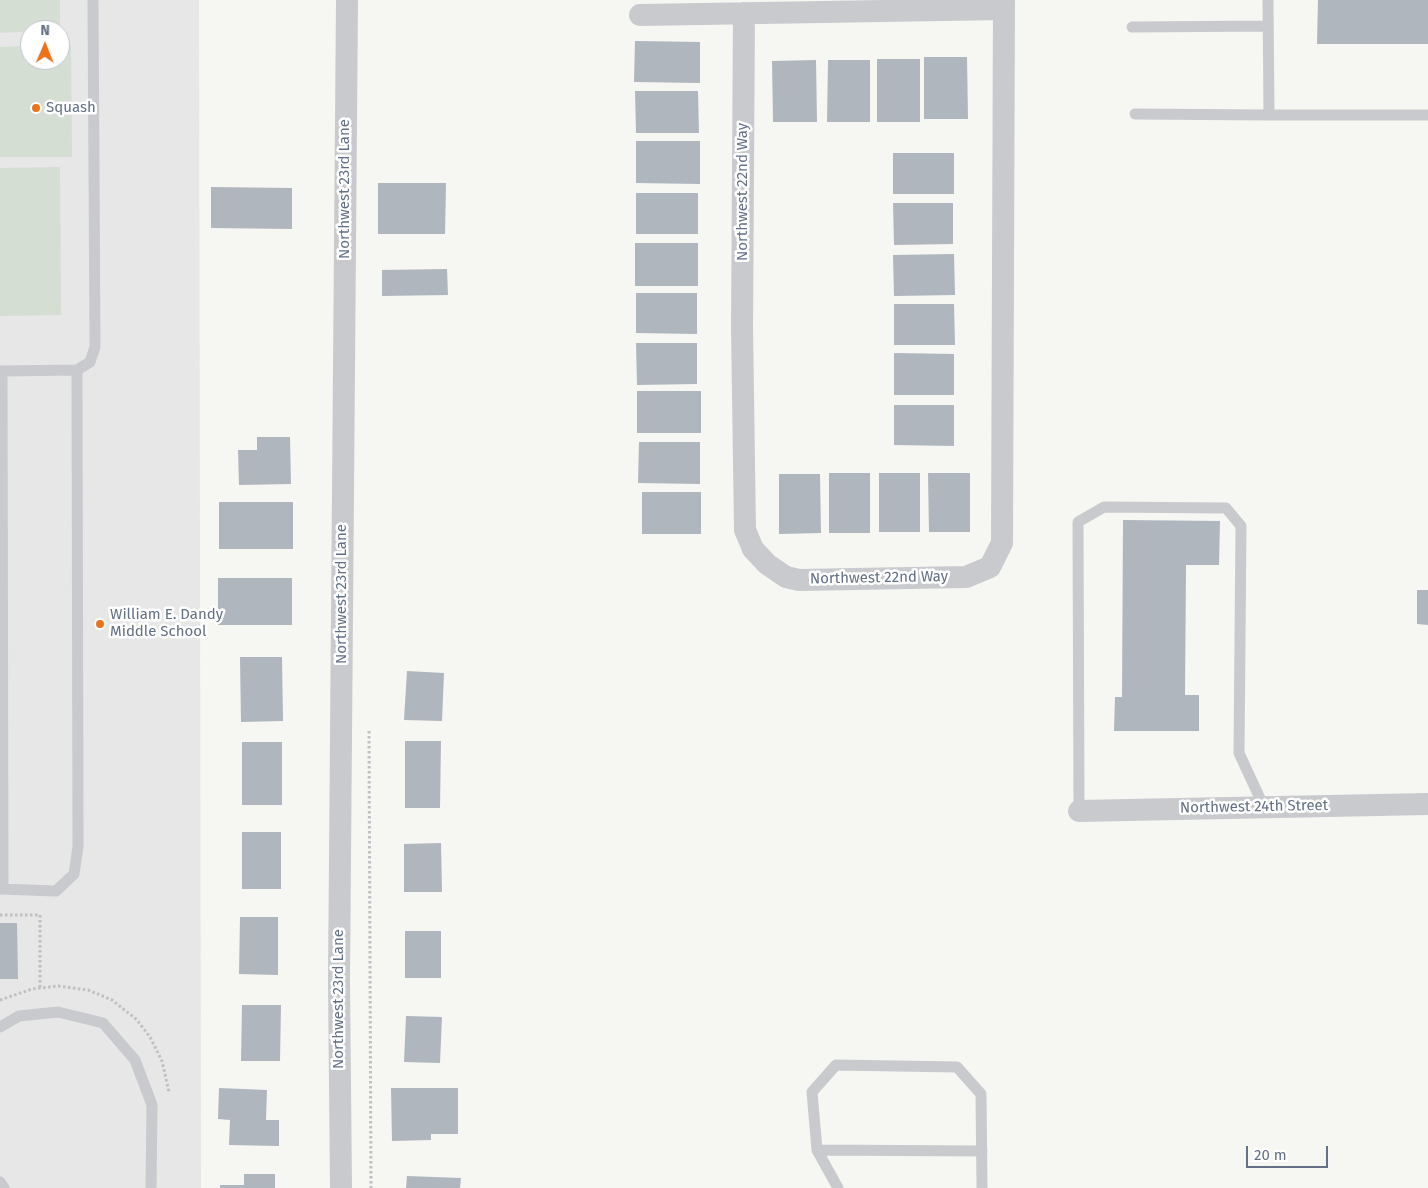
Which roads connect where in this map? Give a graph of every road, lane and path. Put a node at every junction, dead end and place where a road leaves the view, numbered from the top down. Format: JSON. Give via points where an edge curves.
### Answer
{"nodes":[{"id":1,"x":93,"y":0,"type":"edge"},
{"id":2,"x":347,"y":0,"type":"edge"},
{"id":3,"x":1268,"y":0,"type":"edge"},
{"id":4,"x":1004,"y":4,"type":"edge"},
{"id":5,"x":960,"y":5,"type":"edge"},
{"id":6,"x":744,"y":13,"type":"junction"},
{"id":7,"x":640,"y":15,"type":"dead end"},
{"id":8,"x":1268,"y":26,"type":"junction"},
{"id":9,"x":1132,"y":27,"type":"dead end"},
{"id":10,"x":1135,"y":114,"type":"dead end"},
{"id":11,"x":1269,"y":115,"type":"junction"},
{"id":12,"x":1428,"y":115,"type":"edge"},
{"id":13,"x":77,"y":370,"type":"junction"},
{"id":14,"x":1,"y":371,"type":"edge"},
{"id":15,"x":369,"y":724,"type":"dead end"},
{"id":16,"x":1428,"y":804,"type":"edge"},
{"id":17,"x":1264,"y":807,"type":"junction"},
{"id":18,"x":1079,"y":811,"type":"joint"},
{"id":19,"x":2,"y":889,"type":"edge"},
{"id":20,"x":0,"y":915,"type":"edge"},
{"id":21,"x":40,"y":988,"type":"dead end"},
{"id":22,"x":0,"y":1027,"type":"edge"},
{"id":23,"x":817,"y":1150,"type":"junction"},
{"id":24,"x":982,"y":1151,"type":"junction"},
{"id":25,"x":0,"y":1182,"type":"edge"},
{"id":26,"x":4,"y":1188,"type":"edge"},
{"id":27,"x":151,"y":1188,"type":"edge"},
{"id":28,"x":341,"y":1188,"type":"edge"},
{"id":29,"x":371,"y":1188,"type":"edge"},
{"id":30,"x":838,"y":1188,"type":"edge"},
{"id":31,"x":982,"y":1188,"type":"edge"}],
"edges":[{"from":1,"to":13,"type":"lane","via":[[95,347],[90,362]]},
{"from":2,"to":28,"type":"street","name":"Northwest 23rd Lane","via":[[339,980]]},
{"from":3,"to":8,"type":"lane"},
{"from":4,"to":5,"type":"street","name":"Northwest 22nd Way"},
{"from":4,"to":6,"type":"street","name":"Northwest 22nd Way","via":[[1002,544],[990,567],[966,577],[948,578],[799,580],[786,577],[766,564],[748,537],[745,520],[742,328]]},
{"from":5,"to":6,"type":"street","name":"Northwest 22nd Way"},
{"from":6,"to":7,"type":"street","name":"Northwest 22nd Way"},
{"from":8,"to":9,"type":"lane"},
{"from":8,"to":11,"type":"lane"},
{"from":10,"to":11,"type":"lane"},
{"from":11,"to":12,"type":"lane"},
{"from":13,"to":14,"type":"lane"},
{"from":13,"to":19,"type":"lane","via":[[78,847],[74,874],[56,891]]},
{"from":14,"to":19,"type":"lane"},
{"from":15,"to":29,"type":"path"},
{"from":16,"to":17,"type":"street","name":"Northwest 24th Street"},
{"from":17,"to":18,"type":"street","name":"Northwest 24th Street"},
{"from":17,"to":18,"type":"lane","via":[[1239,753],[1241,526],[1226,508],[1104,507],[1078,522]]},
{"from":20,"to":21,"type":"path","via":[[40,915]]},
{"from":22,"to":27,"type":"lane","via":[[19,1016],[58,1012],[103,1023],[134,1060],[152,1104]]},
{"from":23,"to":24,"type":"lane"},
{"from":23,"to":24,"type":"lane","via":[[812,1092],[836,1065],[957,1067],[981,1094]]},
{"from":23,"to":30,"type":"lane"},
{"from":24,"to":31,"type":"lane"},
{"from":25,"to":26,"type":"lane"}]}
